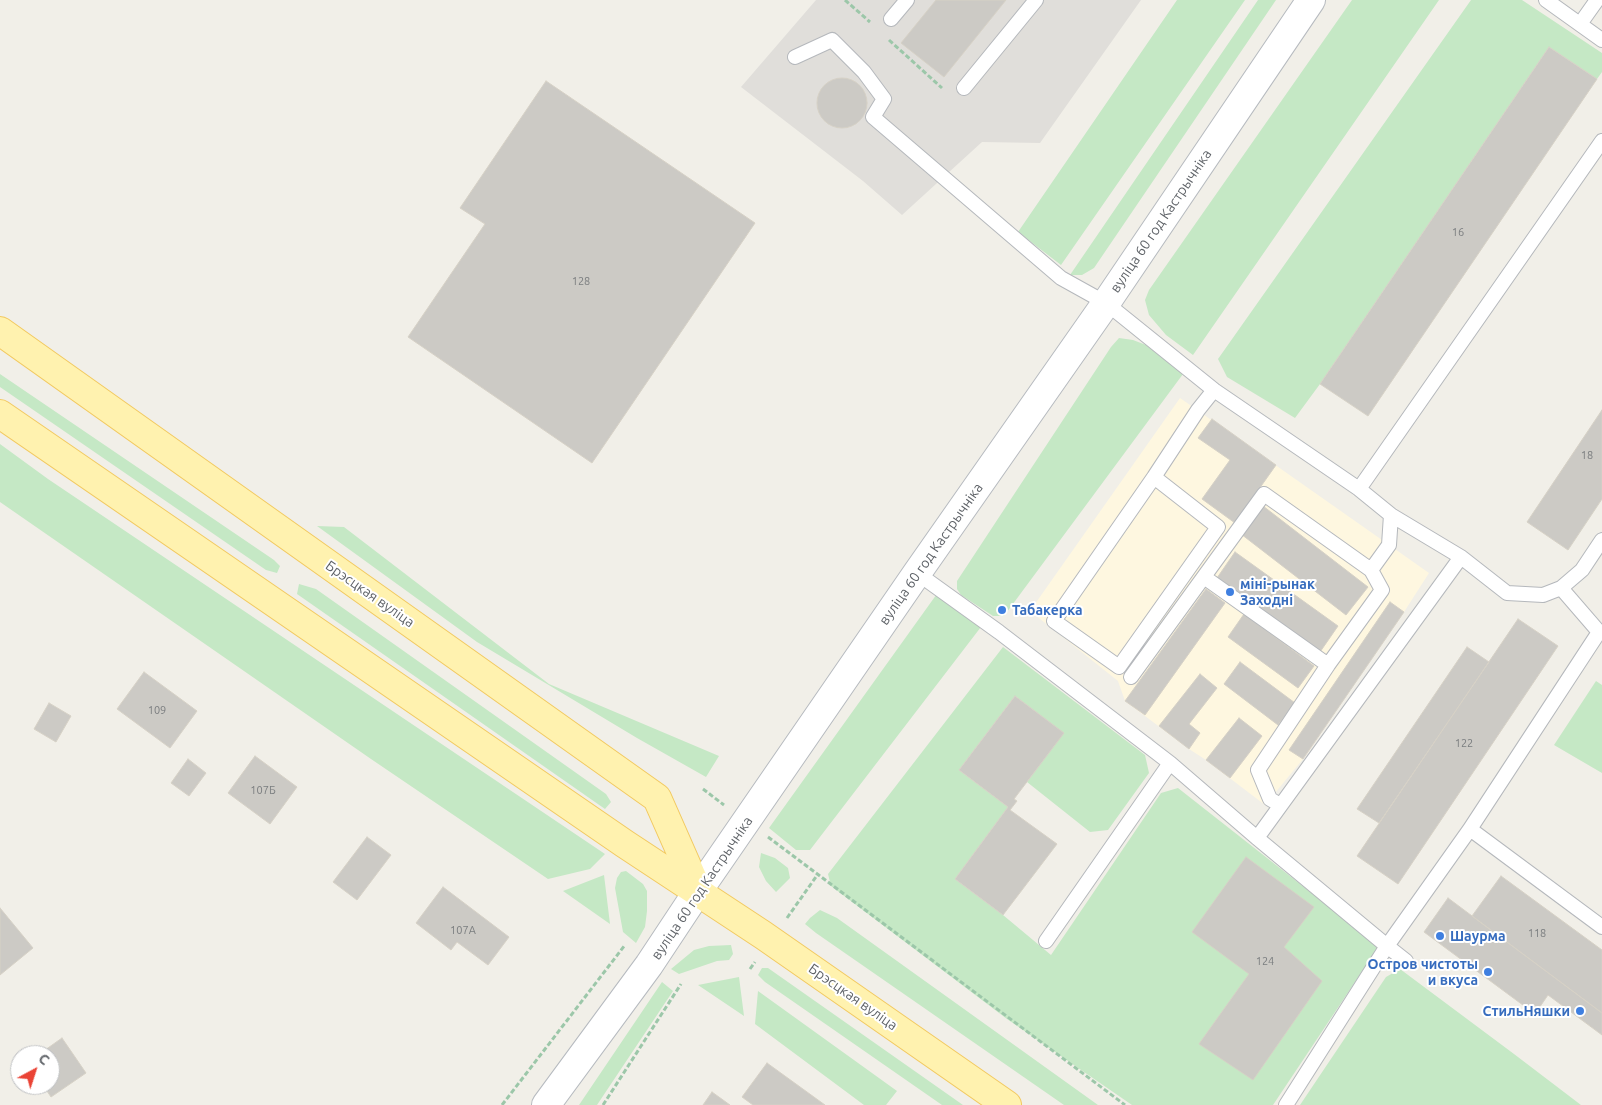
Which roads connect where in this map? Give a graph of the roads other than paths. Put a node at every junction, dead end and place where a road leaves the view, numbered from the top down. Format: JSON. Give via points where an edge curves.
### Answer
{"nodes":[{"id":1,"x":907,"y":0,"type":"edge"},
{"id":2,"x":1036,"y":0,"type":"edge"},
{"id":3,"x":1311,"y":0,"type":"edge"},
{"id":4,"x":1546,"y":0,"type":"edge"},
{"id":5,"x":1597,"y":0,"type":"edge"},
{"id":6,"x":891,"y":19,"type":"dead end"},
{"id":7,"x":1580,"y":24,"type":"junction"},
{"id":8,"x":1602,"y":40,"type":"edge"},
{"id":9,"x":795,"y":57,"type":"dead end"},
{"id":10,"x":964,"y":88,"type":"road end"},
{"id":11,"x":1602,"y":141,"type":"edge"},
{"id":12,"x":1106,"y":303,"type":"junction"},
{"id":13,"x":0,"y":331,"type":"edge"},
{"id":14,"x":1214,"y":390,"type":"junction"},
{"id":15,"x":0,"y":414,"type":"edge"},
{"id":16,"x":1154,"y":477,"type":"junction"},
{"id":17,"x":1359,"y":489,"type":"junction"},
{"id":18,"x":1391,"y":515,"type":"junction"},
{"id":19,"x":1602,"y":540,"type":"edge"},
{"id":20,"x":1461,"y":557,"type":"junction"},
{"id":21,"x":1371,"y":570,"type":"junction"},
{"id":22,"x":917,"y":573,"type":"junction"},
{"id":23,"x":1204,"y":577,"type":"junction"},
{"id":24,"x":1561,"y":588,"type":"junction"},
{"id":25,"x":1328,"y":665,"type":"junction"},
{"id":26,"x":1131,"y":677,"type":"dead end"},
{"id":27,"x":1170,"y":763,"type":"junction"},
{"id":28,"x":1280,"y":805,"type":"junction"},
{"id":29,"x":1470,"y":829,"type":"junction"},
{"id":30,"x":1257,"y":838,"type":"junction"},
{"id":31,"x":698,"y":891,"type":"junction"},
{"id":32,"x":1602,"y":927,"type":"edge"},
{"id":33,"x":1046,"y":941,"type":"dead end"},
{"id":34,"x":1387,"y":946,"type":"junction"},
{"id":35,"x":1406,"y":961,"type":"dead end"},
{"id":36,"x":546,"y":1105,"type":"edge"},
{"id":37,"x":1007,"y":1105,"type":"edge"},
{"id":38,"x":1286,"y":1105,"type":"edge"}],
"edges":[{"from":1,"to":6,"type":"lane"},
{"from":2,"to":10,"type":"lane"},
{"from":3,"to":12,"type":"street","name":"вуліца 60 год Кастрычніка"},
{"from":4,"to":7,"type":"lane"},
{"from":5,"to":7,"type":"lane"},
{"from":7,"to":8,"type":"lane"},
{"from":9,"to":12,"type":"lane","via":[[832,40],[864,72],[884,99],[873,117],[1061,278]]},
{"from":11,"to":17,"type":"lane"},
{"from":12,"to":14,"type":"lane"},
{"from":12,"to":22,"type":"street","name":"вуліца 60 год Кастрычніка"},
{"from":13,"to":31,"type":"main road","name":"Брэсцкая вуліца","via":[[657,798]]},
{"from":14,"to":16,"type":"lane"},
{"from":14,"to":17,"type":"lane"},
{"from":15,"to":31,"type":"main road","name":"Брэсцкая вуліца"},
{"from":16,"to":16,"type":"lane","via":[[1054,621],[1118,667],[1218,528]]},
{"from":17,"to":18,"type":"lane"},
{"from":18,"to":20,"type":"lane"},
{"from":18,"to":21,"type":"lane","via":[[1389,545]]},
{"from":19,"to":24,"type":"lane","via":[[1582,570]]},
{"from":20,"to":24,"type":"lane","via":[[1507,592],[1543,594]]},
{"from":20,"to":28,"type":"lane"},
{"from":21,"to":23,"type":"lane","via":[[1264,494]]},
{"from":21,"to":25,"type":"lane","via":[[1382,590]]},
{"from":22,"to":27,"type":"lane"},
{"from":22,"to":31,"type":"street","name":"вуліца 60 год Кастрычніка"},
{"from":23,"to":25,"type":"lane"},
{"from":23,"to":26,"type":"lane"},
{"from":24,"to":29,"type":"lane","via":[[1599,632]]},
{"from":25,"to":28,"type":"lane","via":[[1258,770],[1270,800]]},
{"from":27,"to":30,"type":"lane"},
{"from":27,"to":33,"type":"lane"},
{"from":28,"to":30,"type":"lane"},
{"from":29,"to":32,"type":"lane"},
{"from":29,"to":34,"type":"lane"},
{"from":30,"to":34,"type":"lane"},
{"from":31,"to":36,"type":"street","name":"вуліца 60 год Кастрычніка","via":[[649,965]]},
{"from":31,"to":37,"type":"main road","name":"Брэсцкая вуліца"},
{"from":34,"to":35,"type":"lane"},
{"from":34,"to":38,"type":"lane"}]}
